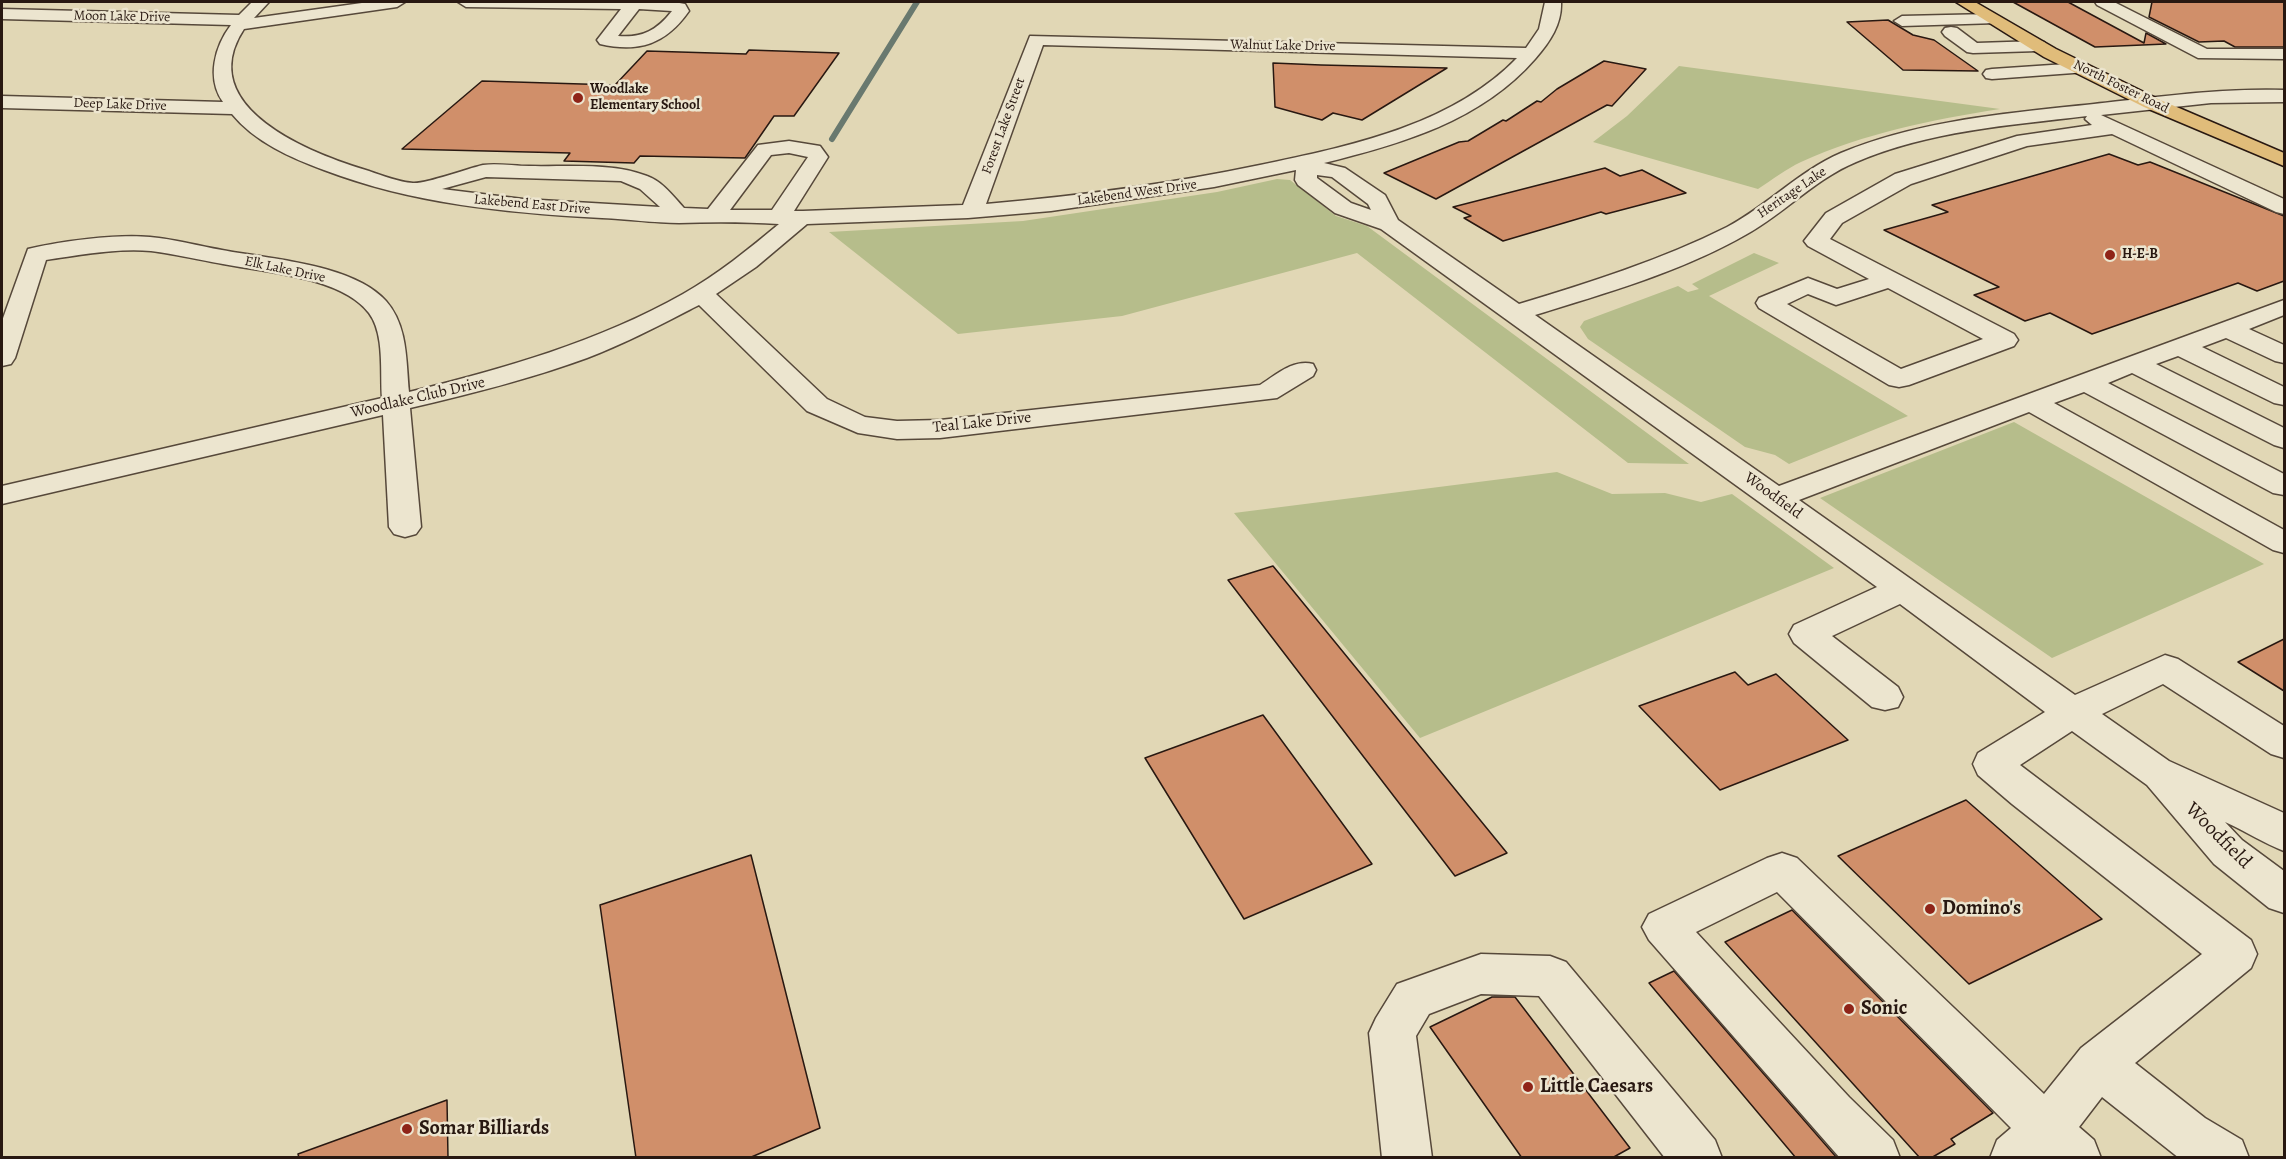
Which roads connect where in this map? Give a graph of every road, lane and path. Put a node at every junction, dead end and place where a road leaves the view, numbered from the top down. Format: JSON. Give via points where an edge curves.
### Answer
{"nodes":[{"id":1,"x":261,"y":2,"type":"edge"},
{"id":2,"x":397,"y":2,"type":"edge"},
{"id":3,"x":466,"y":2,"type":"edge"},
{"id":4,"x":1553,"y":2,"type":"edge"},
{"id":5,"x":1964,"y":2,"type":"edge"},
{"id":6,"x":2103,"y":2,"type":"edge"},
{"id":7,"x":626,"y":5,"type":"dead end"},
{"id":8,"x":2,"y":14,"type":"edge"},
{"id":9,"x":1991,"y":19,"type":"junction"},
{"id":10,"x":1902,"y":21,"type":"dead end"},
{"id":11,"x":241,"y":22,"type":"junction"},
{"id":12,"x":1951,"y":32,"type":"dead end"},
{"id":13,"x":1035,"y":40,"type":"joint"},
{"id":14,"x":2038,"y":46,"type":"junction"},
{"id":15,"x":1531,"y":53,"type":"junction"},
{"id":16,"x":2284,"y":54,"type":"edge"},
{"id":17,"x":1984,"y":59,"type":"junction"},
{"id":18,"x":2081,"y":68,"type":"junction"},
{"id":19,"x":2246,"y":96,"type":"junction"},
{"id":20,"x":2284,"y":96,"type":"edge"},
{"id":21,"x":2,"y":102,"type":"edge"},
{"id":22,"x":2151,"y":103,"type":"junction"},
{"id":23,"x":238,"y":108,"type":"junction"},
{"id":24,"x":2076,"y":111,"type":"junction"},
{"id":25,"x":2283,"y":116,"type":"dead end"},
{"id":26,"x":2115,"y":128,"type":"junction"},
{"id":27,"x":1282,"y":149,"type":"dead end"},
{"id":28,"x":1849,"y":158,"type":"junction"},
{"id":29,"x":2284,"y":160,"type":"edge"},
{"id":30,"x":1304,"y":165,"type":"junction"},
{"id":31,"x":1903,"y":179,"type":"junction"},
{"id":32,"x":415,"y":190,"type":"junction"},
{"id":33,"x":2284,"y":207,"type":"edge"},
{"id":34,"x":1808,"y":208,"type":"junction"},
{"id":35,"x":972,"y":211,"type":"junction"},
{"id":36,"x":679,"y":216,"type":"junction"},
{"id":37,"x":714,"y":216,"type":"junction"},
{"id":38,"x":789,"y":218,"type":"junction"},
{"id":39,"x":1889,"y":280,"type":"junction"},
{"id":40,"x":703,"y":295,"type":"junction"},
{"id":41,"x":1515,"y":313,"type":"junction"},
{"id":42,"x":2279,"y":313,"type":"edge"},
{"id":43,"x":2227,"y":328,"type":"junction"},
{"id":44,"x":2180,"y":346,"type":"junction"},
{"id":45,"x":2284,"y":355,"type":"edge"},
{"id":46,"x":2,"y":358,"type":"edge"},
{"id":47,"x":2134,"y":364,"type":"junction"},
{"id":48,"x":1303,"y":370,"type":"dead end"},
{"id":49,"x":2086,"y":382,"type":"junction"},
{"id":50,"x":2284,"y":397,"type":"edge"},
{"id":51,"x":2031,"y":402,"type":"junction"},
{"id":52,"x":398,"y":403,"type":"junction"},
{"id":53,"x":2284,"y":439,"type":"edge"},
{"id":54,"x":2284,"y":486,"type":"edge"},
{"id":55,"x":2,"y":495,"type":"edge"},
{"id":56,"x":1775,"y":498,"type":"junction"},
{"id":57,"x":405,"y":527,"type":"dead end"},
{"id":58,"x":2284,"y":543,"type":"edge"},
{"id":59,"x":1902,"y":589,"type":"junction"},
{"id":60,"x":1885,"y":696,"type":"dead end"},
{"id":61,"x":2073,"y":712,"type":"junction"},
{"id":62,"x":2284,"y":744,"type":"edge"},
{"id":63,"x":2155,"y":772,"type":"junction"},
{"id":64,"x":2284,"y":834,"type":"edge"},
{"id":65,"x":2284,"y":895,"type":"edge"},
{"id":66,"x":2097,"y":1064,"type":"junction"},
{"id":67,"x":2046,"y":1148,"type":"edge"},
{"id":68,"x":1407,"y":1158,"type":"edge"},
{"id":69,"x":1697,"y":1158,"type":"edge"},
{"id":70,"x":1875,"y":1158,"type":"edge"},
{"id":71,"x":2224,"y":1158,"type":"edge"}],
"edges":[{"from":1,"to":11,"type":"street","name":"Lakebend East Drive"},
{"from":2,"to":11,"type":"street","name":"Moon Lake Drive","via":[[283,20]]},
{"from":3,"to":7,"type":"street"},
{"from":4,"to":15,"type":"street","name":"Lakebend West Drive","via":[[1552,21]]},
{"from":5,"to":9,"type":"main road","name":"North Foster Road"},
{"from":6,"to":16,"type":"street","via":[[2204,54]]},
{"from":8,"to":11,"type":"street","name":"Moon Lake Drive"},
{"from":9,"to":10,"type":"street"},
{"from":9,"to":14,"type":"main road","name":"North Foster Road"},
{"from":11,"to":23,"type":"street","name":"Lakebend East Drive","via":[[223,59],[223,80]]},
{"from":12,"to":17,"type":"street"},
{"from":13,"to":15,"type":"street","name":"Walnut Lake Drive"},
{"from":13,"to":35,"type":"street","name":"Forest Lake Street"},
{"from":14,"to":17,"type":"street"},
{"from":14,"to":18,"type":"main road","name":"North Foster Road"},
{"from":15,"to":30,"type":"street","name":"Lakebend West Drive","via":[[1486,94],[1447,115]]},
{"from":17,"to":18,"type":"street"},
{"from":18,"to":22,"type":"main road","name":"North Foster Road"},
{"from":19,"to":20,"type":"street","name":"Heritage Lake"},
{"from":19,"to":22,"type":"street","name":"Heritage Lake"},
{"from":19,"to":25,"type":"street"},
{"from":21,"to":23,"type":"street","name":"Deep Lake Drive"},
{"from":22,"to":24,"type":"street","name":"Heritage Lake"},
{"from":22,"to":29,"type":"main road","name":"North Foster Road"},
{"from":23,"to":32,"type":"street","name":"Lakebend East Drive","via":[[275,140],[311,159]]},
{"from":24,"to":26,"type":"street"},
{"from":24,"to":28,"type":"street","name":"Heritage Lake","via":[[1938,131]]},
{"from":26,"to":31,"type":"street","via":[[2024,140]]},
{"from":26,"to":33,"type":"street"},
{"from":27,"to":30,"type":"street"},
{"from":28,"to":31,"type":"street"},
{"from":28,"to":34,"type":"street","name":"Heritage Lake","via":[[1818,173]]},
{"from":30,"to":35,"type":"street","name":"Lakebend West Drive","via":[[1146,193]]},
{"from":30,"to":41,"type":"street","name":"Woodfield","via":[[1306,180],[1343,208],[1389,224]]},
{"from":31,"to":34,"type":"street"},
{"from":32,"to":36,"type":"street","name":"Lakebend East Drive","via":[[543,208]]},
{"from":32,"to":36,"type":"street","via":[[486,171],[621,176],[641,179],[653,186]]},
{"from":34,"to":39,"type":"street","via":[[1816,241]]},
{"from":34,"to":41,"type":"street","name":"Heritage Lake","via":[[1739,229],[1678,259],[1602,287]]},
{"from":35,"to":38,"type":"street","name":"Lakebend East Drive"},
{"from":36,"to":37,"type":"street","name":"Lakebend East Drive"},
{"from":37,"to":38,"type":"street","name":"Lakebend East Drive"},
{"from":37,"to":38,"type":"street","name":"Woodlake Club Drive","via":[[765,150],[813,150],[818,157]]},
{"from":38,"to":40,"type":"street","name":"Woodlake Club Drive","via":[[776,242]]},
{"from":39,"to":39,"type":"street","via":[[1931,302],[2005,340],[1899,379],[1768,303],[1808,285],[1836,298]]},
{"from":40,"to":48,"type":"street","name":"Teal Lake Drive","via":[[817,405],[858,424],[897,430],[940,429],[1267,392]]},
{"from":40,"to":52,"type":"street","name":"Woodlake Club Drive","via":[[581,352],[474,385]]},
{"from":41,"to":56,"type":"street","name":"Woodfield"},
{"from":42,"to":43,"type":"street"},
{"from":43,"to":44,"type":"street"},
{"from":43,"to":45,"type":"street"},
{"from":44,"to":47,"type":"street"},
{"from":44,"to":50,"type":"street"},
{"from":46,"to":52,"type":"street","name":"Elk Lake Drive","via":[[36,254],[150,244],[309,273],[363,294],[382,314],[391,338]]},
{"from":47,"to":49,"type":"street"},
{"from":47,"to":53,"type":"street"},
{"from":49,"to":51,"type":"street"},
{"from":49,"to":54,"type":"street"},
{"from":51,"to":56,"type":"street"},
{"from":51,"to":58,"type":"street"},
{"from":52,"to":55,"type":"street","name":"Woodlake Club Drive"},
{"from":52,"to":57,"type":"street","name":"Elk Lake Drive"},
{"from":56,"to":59,"type":"street","name":"Woodfield"},
{"from":59,"to":60,"type":"street","via":[[1806,634]]},
{"from":59,"to":61,"type":"street","name":"Woodfield"},
{"from":61,"to":62,"type":"street","via":[[2165,668]]},
{"from":61,"to":63,"type":"street","name":"Woodfield"},
{"from":61,"to":66,"type":"street","via":[[1992,764],[2235,954]]},
{"from":63,"to":64,"type":"street","name":"Woodfield"},
{"from":63,"to":65,"type":"street","name":"Woodfield","via":[[2228,852]]},
{"from":66,"to":67,"type":"street"},
{"from":66,"to":71,"type":"street"},
{"from":67,"to":70,"type":"street","via":[[1782,870],[1664,927]]},
{"from":68,"to":69,"type":"street","via":[[1392,1033],[1413,999],[1481,974],[1550,976]]}]}
